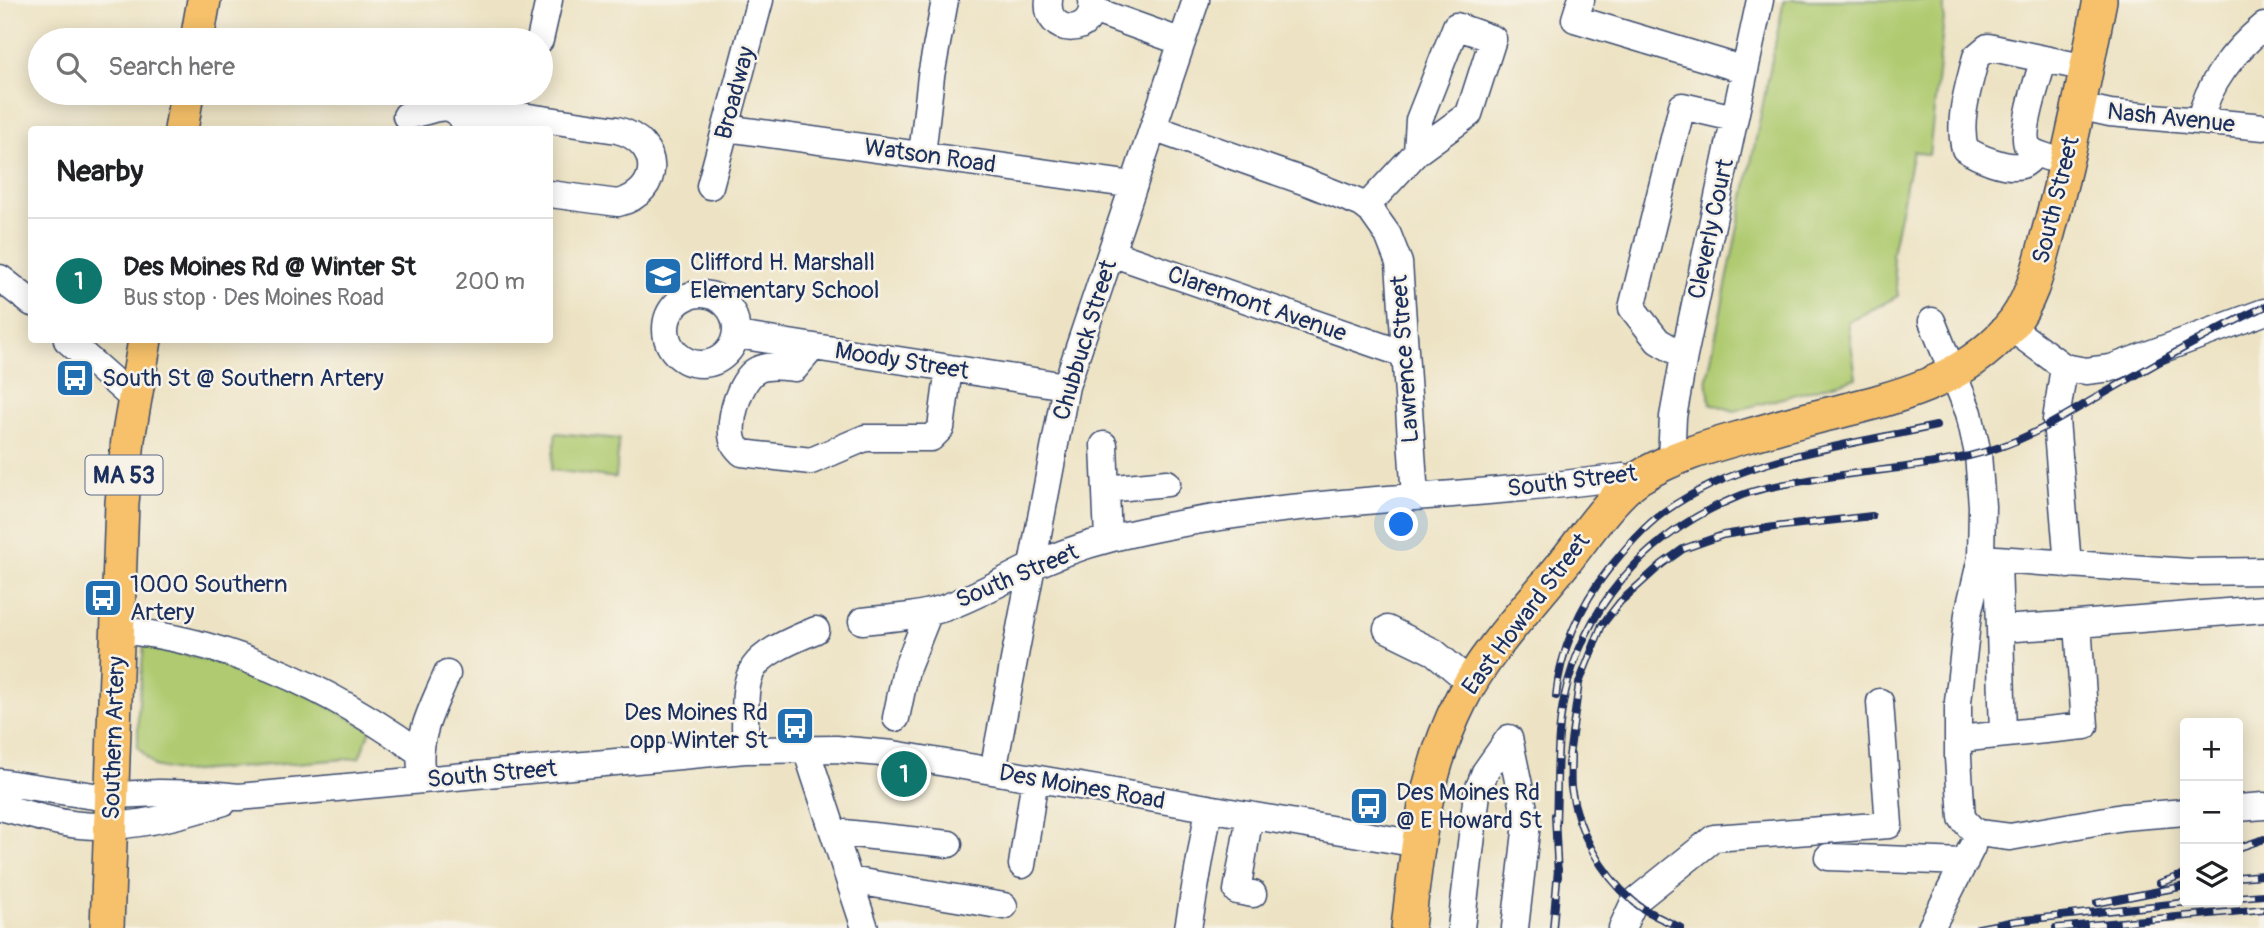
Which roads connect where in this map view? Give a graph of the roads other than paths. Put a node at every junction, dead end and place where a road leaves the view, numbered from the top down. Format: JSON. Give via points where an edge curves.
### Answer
{"nodes":[{"id":1,"x":204,"y":0,"type":"edge"},
{"id":2,"x":549,"y":0,"type":"edge"},
{"id":3,"x":760,"y":0,"type":"edge"},
{"id":4,"x":946,"y":0,"type":"edge"},
{"id":5,"x":1049,"y":0,"type":"edge"},
{"id":6,"x":1196,"y":0,"type":"edge"},
{"id":7,"x":1760,"y":0,"type":"edge"},
{"id":8,"x":2101,"y":0,"type":"edge"},
{"id":9,"x":1092,"y":5,"type":"edge"},
{"id":10,"x":1578,"y":10,"type":"edge"},
{"id":11,"x":2264,"y":26,"type":"edge"},
{"id":12,"x":199,"y":28,"type":"edge"},
{"id":13,"x":543,"y":28,"type":"edge"},
{"id":14,"x":1182,"y":42,"type":"junction"},
{"id":15,"x":2045,"y":59,"type":"junction"},
{"id":16,"x":2087,"y":68,"type":"junction"},
{"id":17,"x":1745,"y":70,"type":"junction"},
{"id":18,"x":185,"y":105,"type":"edge"},
{"id":19,"x":2078,"y":106,"type":"junction"},
{"id":20,"x":406,"y":116,"type":"dead end"},
{"id":21,"x":1734,"y":118,"type":"junction"},
{"id":22,"x":2200,"y":121,"type":"junction"},
{"id":23,"x":466,"y":125,"type":"edge"},
{"id":24,"x":182,"y":126,"type":"edge"},
{"id":25,"x":2264,"y":127,"type":"edge"},
{"id":26,"x":726,"y":128,"type":"junction"},
{"id":27,"x":1153,"y":128,"type":"junction"},
{"id":28,"x":1417,"y":152,"type":"dead end"},
{"id":29,"x":922,"y":155,"type":"junction"},
{"id":30,"x":2051,"y":158,"type":"junction"},
{"id":31,"x":1134,"y":185,"type":"junction"},
{"id":32,"x":710,"y":186,"type":"dead end"},
{"id":33,"x":553,"y":194,"type":"edge"},
{"id":34,"x":1366,"y":207,"type":"junction"},
{"id":35,"x":1111,"y":253,"type":"junction"},
{"id":36,"x":0,"y":278,"type":"edge"},
{"id":37,"x":28,"y":300,"type":"edge"},
{"id":38,"x":2264,"y":312,"type":"edge"},
{"id":39,"x":1932,"y":321,"type":"dead end"},
{"id":40,"x":2010,"y":327,"type":"junction"},
{"id":41,"x":737,"y":335,"type":"dead end"},
{"id":42,"x":70,"y":343,"type":"edge"},
{"id":43,"x":144,"y":343,"type":"edge"},
{"id":44,"x":813,"y":347,"type":"junction"},
{"id":45,"x":1404,"y":354,"type":"junction"},
{"id":46,"x":1684,"y":356,"type":"junction"},
{"id":47,"x":2064,"y":367,"type":"junction"},
{"id":48,"x":949,"y":368,"type":"junction"},
{"id":49,"x":1952,"y":374,"type":"junction"},
{"id":50,"x":1066,"y":386,"type":"junction"},
{"id":51,"x":135,"y":400,"type":"junction"},
{"id":52,"x":1104,"y":445,"type":"dead end"},
{"id":53,"x":1671,"y":460,"type":"junction"},
{"id":54,"x":1637,"y":479,"type":"junction"},
{"id":55,"x":1167,"y":483,"type":"dead end"},
{"id":56,"x":1106,"y":489,"type":"junction"},
{"id":57,"x":1415,"y":497,"type":"junction"},
{"id":58,"x":1108,"y":539,"type":"junction"},
{"id":59,"x":1990,"y":559,"type":"junction"},
{"id":60,"x":2068,"y":565,"type":"junction"},
{"id":61,"x":1033,"y":566,"type":"junction"},
{"id":62,"x":2260,"y":572,"type":"edge"},
{"id":63,"x":2261,"y":609,"type":"edge"},
{"id":64,"x":929,"y":612,"type":"junction"},
{"id":65,"x":862,"y":621,"type":"dead end"},
{"id":66,"x":2078,"y":624,"type":"junction"},
{"id":67,"x":1387,"y":629,"type":"dead end"},
{"id":68,"x":2000,"y":629,"type":"junction"},
{"id":69,"x":117,"y":630,"type":"junction"},
{"id":70,"x":816,"y":630,"type":"dead end"},
{"id":71,"x":447,"y":674,"type":"dead end"},
{"id":72,"x":1471,"y":683,"type":"junction"},
{"id":73,"x":1880,"y":702,"type":"dead end"},
{"id":74,"x":897,"y":718,"type":"dead end"},
{"id":75,"x":2003,"y":734,"type":"junction"},
{"id":76,"x":1958,"y":739,"type":"junction"},
{"id":77,"x":806,"y":749,"type":"junction"},
{"id":78,"x":745,"y":750,"type":"junction"},
{"id":79,"x":419,"y":752,"type":"junction"},
{"id":80,"x":993,"y":771,"type":"junction"},
{"id":81,"x":1035,"y":778,"type":"junction"},
{"id":82,"x":422,"y":780,"type":"junction"},
{"id":83,"x":0,"y":782,"type":"edge"},
{"id":84,"x":2264,"y":806,"type":"edge"},
{"id":85,"x":0,"y":807,"type":"edge"},
{"id":86,"x":1209,"y":808,"type":"junction"},
{"id":87,"x":2243,"y":808,"type":"edge"},
{"id":88,"x":112,"y":812,"type":"junction"},
{"id":89,"x":2180,"y":812,"type":"edge"},
{"id":90,"x":1250,"y":815,"type":"junction"},
{"id":91,"x":834,"y":832,"type":"junction"},
{"id":92,"x":1979,"y":833,"type":"junction"},
{"id":93,"x":949,"y":844,"type":"dead end"},
{"id":94,"x":1418,"y":844,"type":"junction"},
{"id":95,"x":1828,"y":857,"type":"dead end"},
{"id":96,"x":1965,"y":862,"type":"junction"},
{"id":97,"x":1022,"y":865,"type":"dead end"},
{"id":98,"x":850,"y":880,"type":"junction"},
{"id":99,"x":1253,"y":894,"type":"dead end"},
{"id":100,"x":1004,"y":906,"type":"dead end"},
{"id":101,"x":107,"y":928,"type":"edge"},
{"id":102,"x":865,"y":928,"type":"edge"},
{"id":103,"x":1188,"y":928,"type":"edge"},
{"id":104,"x":1408,"y":928,"type":"edge"},
{"id":105,"x":1461,"y":928,"type":"edge"},
{"id":106,"x":1515,"y":928,"type":"edge"},
{"id":107,"x":1622,"y":928,"type":"edge"},
{"id":108,"x":1931,"y":928,"type":"edge"}],
"edges":[{"from":1,"to":12,"type":"main road"},
{"from":2,"to":13,"type":"street"},
{"from":3,"to":26,"type":"street","name":"Broadway"},
{"from":4,"to":29,"type":"street"},
{"from":5,"to":9,"type":"street","via":[[1048,11],[1065,28],[1087,22]]},
{"from":6,"to":14,"type":"street","name":"Chubbuck Street"},
{"from":7,"to":17,"type":"street","name":"Cleverly Court"},
{"from":8,"to":16,"type":"main road","name":"South Street"},
{"from":9,"to":14,"type":"street"},
{"from":10,"to":17,"type":"street"},
{"from":11,"to":22,"type":"street","via":[[2217,79]]},
{"from":14,"to":27,"type":"street","name":"Chubbuck Street"},
{"from":15,"to":16,"type":"street"},
{"from":15,"to":30,"type":"street","via":[[2025,135],[2028,147]]},
{"from":15,"to":30,"type":"street","via":[[1989,47],[1976,57],[1961,136],[1965,149],[1978,157],[2009,165]]},
{"from":16,"to":19,"type":"main road","name":"South Street"},
{"from":17,"to":21,"type":"street","name":"Cleverly Court"},
{"from":18,"to":24,"type":"main road"},
{"from":19,"to":22,"type":"street","name":"Nash Avenue"},
{"from":19,"to":30,"type":"main road","name":"South Street"},
{"from":20,"to":23,"type":"street","via":[[438,106],[449,108]]},
{"from":21,"to":46,"type":"street","name":"Cleverly Court"},
{"from":21,"to":46,"type":"street","via":[[1682,106],[1632,308],[1658,341]]},
{"from":22,"to":25,"type":"street","name":"Nash Avenue"},
{"from":23,"to":33,"type":"street","via":[[502,113],[617,130],[630,133],[649,153],[650,176],[639,194],[629,200],[618,203]]},
{"from":26,"to":29,"type":"street","name":"Watson Road"},
{"from":26,"to":32,"type":"street","name":"Broadway"},
{"from":27,"to":31,"type":"street","name":"Chubbuck Street"},
{"from":27,"to":34,"type":"street","name":"Lawrence Street"},
{"from":28,"to":34,"type":"street"},
{"from":29,"to":31,"type":"street","name":"Watson Road"},
{"from":30,"to":40,"type":"main road","name":"South Street","via":[[2037,275]]},
{"from":31,"to":35,"type":"street","name":"Chubbuck Street"},
{"from":34,"to":45,"type":"street","name":"Lawrence Street","via":[[1388,235],[1399,263]]},
{"from":35,"to":45,"type":"street","name":"Claremont Avenue"},
{"from":35,"to":50,"type":"street","name":"Chubbuck Street"},
{"from":36,"to":37,"type":"street"},
{"from":38,"to":47,"type":"street","via":[[2110,368],[2086,371]]},
{"from":39,"to":49,"type":"street"},
{"from":40,"to":47,"type":"street"},
{"from":40,"to":49,"type":"main road","name":"South Street","via":[[1982,356]]},
{"from":41,"to":44,"type":"street","name":"Moody Street"},
{"from":42,"to":51,"type":"street"},
{"from":43,"to":51,"type":"main road","name":"Southern Artery","number":"MA 53"},
{"from":44,"to":48,"type":"street","name":"Moody Street"},
{"from":44,"to":48,"type":"street","via":[[795,368],[772,366],[745,380],[732,430],[734,444],[743,453],[811,461],[866,438],[931,438],[941,428]]},
{"from":45,"to":57,"type":"street","name":"Lawrence Street"},
{"from":46,"to":53,"type":"street","name":"Cleverly Court"},
{"from":47,"to":60,"type":"street","via":[[2056,420]]},
{"from":48,"to":50,"type":"street","name":"Moody Street"},
{"from":49,"to":53,"type":"main road","name":"South Street","via":[[1890,399]]},
{"from":49,"to":59,"type":"street","via":[[1969,413],[1978,454]]},
{"from":50,"to":61,"type":"street","name":"Chubbuck Street"},
{"from":51,"to":69,"type":"main road","name":"Southern Artery","number":"MA 53","via":[[124,480]]},
{"from":52,"to":56,"type":"street"},
{"from":53,"to":54,"type":"main road","name":"South Street"},
{"from":54,"to":57,"type":"street","name":"South Street"},
{"from":54,"to":72,"type":"main road","name":"East Howard Street","via":[[1589,531]]},
{"from":55,"to":56,"type":"street"},
{"from":56,"to":58,"type":"street"},
{"from":57,"to":58,"type":"street","name":"South Street","via":[[1231,515]]},
{"from":58,"to":61,"type":"street","name":"South Street"},
{"from":59,"to":60,"type":"street"},
{"from":59,"to":68,"type":"street"},
{"from":59,"to":76,"type":"street","via":[[1968,614]]},
{"from":60,"to":62,"type":"street"},
{"from":61,"to":64,"type":"street","name":"South Street"},
{"from":61,"to":80,"type":"street","name":"Chubbuck Street"},
{"from":62,"to":63,"type":"street"},
{"from":63,"to":66,"type":"street"},
{"from":64,"to":65,"type":"street","name":"South Street"},
{"from":64,"to":74,"type":"street","via":[[906,670]]},
{"from":66,"to":68,"type":"street"},
{"from":66,"to":75,"type":"street","via":[[2085,726]]},
{"from":67,"to":72,"type":"street","via":[[1434,652]]},
{"from":68,"to":75,"type":"street"},
{"from":69,"to":79,"type":"street","via":[[144,632],[246,658],[386,728]]},
{"from":69,"to":88,"type":"main road","name":"Southern Artery","number":"MA 53"},
{"from":70,"to":78,"type":"street","via":[[760,658],[751,670],[746,688]]},
{"from":71,"to":79,"type":"street","via":[[422,732]]},
{"from":72,"to":94,"type":"main road","name":"East Howard Street","via":[[1439,750]]},
{"from":73,"to":107,"type":"street","via":[[1889,825],[1714,838],[1633,902]]},
{"from":75,"to":76,"type":"street"},
{"from":76,"to":92,"type":"street","via":[[1962,818]]},
{"from":77,"to":78,"type":"street","name":"Des Moines Road"},
{"from":77,"to":80,"type":"street","name":"Des Moines Road","via":[[877,752]]},
{"from":77,"to":91,"type":"street"},
{"from":78,"to":82,"type":"street","name":"South Street"},
{"from":79,"to":82,"type":"street"},
{"from":80,"to":81,"type":"street","name":"Des Moines Road"},
{"from":81,"to":86,"type":"street","name":"Des Moines Road"},
{"from":81,"to":97,"type":"street"},
{"from":82,"to":88,"type":"street","name":"South Street","via":[[239,797],[159,793]]},
{"from":83,"to":88,"type":"street","via":[[74,794]]},
{"from":84,"to":87,"type":"street"},
{"from":85,"to":88,"type":"street","via":[[79,825]]},
{"from":86,"to":90,"type":"street","name":"Des Moines Road"},
{"from":86,"to":103,"type":"street"},
{"from":88,"to":101,"type":"main road","name":"Southern Artery","number":"MA 53"},
{"from":89,"to":92,"type":"street","via":[[2123,817],[2018,836]]},
{"from":90,"to":94,"type":"street","name":"Des Moines Road"},
{"from":90,"to":99,"type":"street","via":[[1237,891]]},
{"from":91,"to":93,"type":"street"},
{"from":91,"to":98,"type":"street"},
{"from":92,"to":96,"type":"street"},
{"from":94,"to":104,"type":"main road","name":"East Howard Street"},
{"from":95,"to":96,"type":"street"},
{"from":96,"to":108,"type":"street"},
{"from":98,"to":100,"type":"street"},
{"from":98,"to":102,"type":"street"},
{"from":105,"to":106,"type":"street","via":[[1476,793],[1509,738],[1527,823]]}]}
